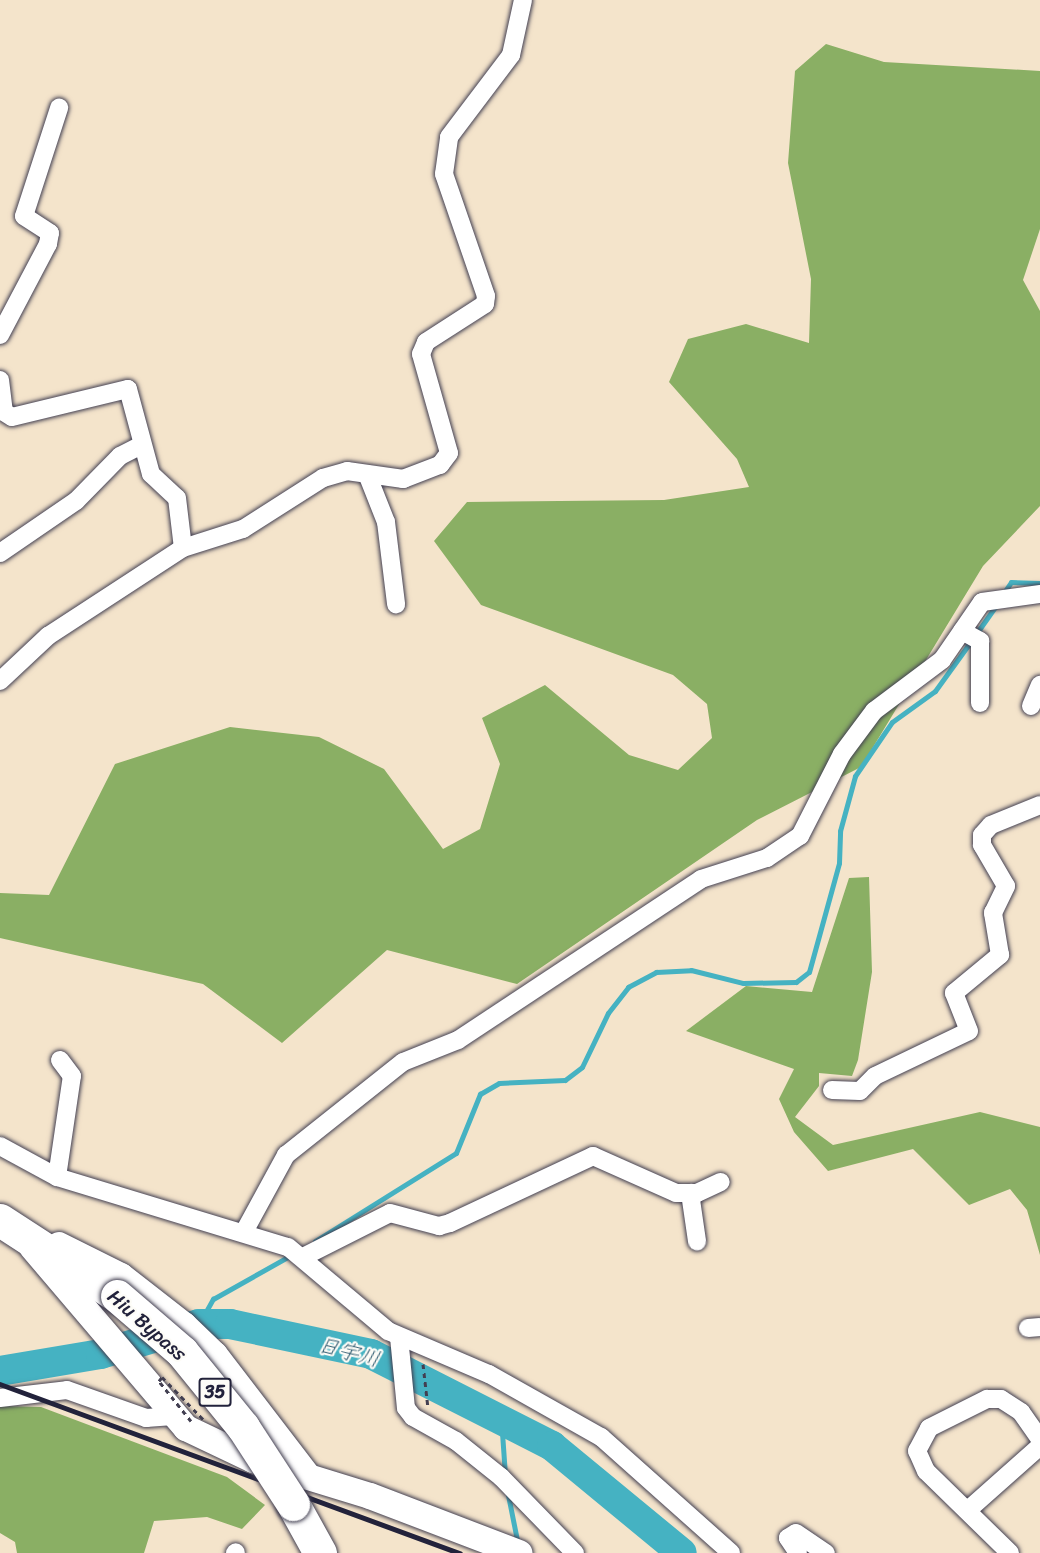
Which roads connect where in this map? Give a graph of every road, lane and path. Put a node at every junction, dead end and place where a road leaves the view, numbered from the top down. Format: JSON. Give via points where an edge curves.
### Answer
{"nodes":[{"id":1,"x":523,"y":0,"type":"edge"},
{"id":2,"x":59,"y":108,"type":"dead end"},
{"id":3,"x":0,"y":335,"type":"edge"},
{"id":4,"x":0,"y":380,"type":"edge"},
{"id":5,"x":140,"y":446,"type":"junction"},
{"id":6,"x":367,"y":474,"type":"junction"},
{"id":7,"x":183,"y":548,"type":"junction"},
{"id":8,"x":0,"y":553,"type":"edge"},
{"id":9,"x":1040,"y":594,"type":"edge"},
{"id":10,"x":396,"y":604,"type":"dead end"},
{"id":11,"x":963,"y":632,"type":"junction"},
{"id":12,"x":0,"y":681,"type":"edge"},
{"id":13,"x":1040,"y":685,"type":"edge"},
{"id":14,"x":980,"y":703,"type":"dead end"},
{"id":15,"x":1031,"y":706,"type":"dead end"},
{"id":16,"x":1040,"y":805,"type":"edge"},
{"id":17,"x":60,"y":1060,"type":"dead end"},
{"id":18,"x":832,"y":1090,"type":"dead end"},
{"id":19,"x":0,"y":1146,"type":"edge"},
{"id":20,"x":57,"y":1177,"type":"junction"},
{"id":21,"x":721,"y":1182,"type":"dead end"},
{"id":22,"x":690,"y":1193,"type":"junction"},
{"id":23,"x":8,"y":1225,"type":"edge"},
{"id":24,"x":244,"y":1232,"type":"junction"},
{"id":25,"x":697,"y":1241,"type":"dead end"},
{"id":26,"x":298,"y":1254,"type":"junction"},
{"id":27,"x":399,"y":1341,"type":"junction"},
{"id":28,"x":422,"y":1359,"type":"dead end"},
{"id":29,"x":0,"y":1398,"type":"edge"},
{"id":30,"x":429,"y":1415,"type":"dead end"},
{"id":31,"x":182,"y":1418,"type":"junction"},
{"id":32,"x":207,"y":1423,"type":"dead end"},
{"id":33,"x":1040,"y":1439,"type":"edge"},
{"id":34,"x":1040,"y":1446,"type":"edge"},
{"id":35,"x":308,"y":1476,"type":"junction"},
{"id":36,"x":968,"y":1510,"type":"junction"},
{"id":37,"x":516,"y":1552,"type":"edge"},
{"id":38,"x":320,"y":1553,"type":"edge"},
{"id":39,"x":575,"y":1553,"type":"edge"},
{"id":40,"x":732,"y":1553,"type":"edge"},
{"id":41,"x":798,"y":1553,"type":"edge"},
{"id":42,"x":826,"y":1553,"type":"edge"},
{"id":43,"x":1010,"y":1553,"type":"edge"}],
"edges":[{"from":1,"to":6,"type":"street","via":[[511,55],[448,137],[444,174],[486,296],[485,304],[426,342],[421,354],[449,453],[430,471],[403,479]]},
{"from":2,"to":3,"type":"street","via":[[24,216],[50,233],[48,244]]},
{"from":4,"to":5,"type":"street","via":[[4,412],[12,417],[128,389],[134,395]]},
{"from":5,"to":7,"type":"street","via":[[151,474],[177,498]]},
{"from":5,"to":8,"type":"street","via":[[120,456],[76,501]]},
{"from":6,"to":7,"type":"street","via":[[347,471],[323,478],[243,529]]},
{"from":6,"to":10,"type":"street","via":[[386,522]]},
{"from":7,"to":12,"type":"street","via":[[48,636]]},
{"from":9,"to":11,"type":"street","via":[[987,601]]},
{"from":11,"to":14,"type":"street","via":[[980,641]]},
{"from":11,"to":24,"type":"street","via":[[942,660],[874,711],[842,754],[800,836],[767,858],[701,879],[458,1040],[403,1062],[286,1155]]},
{"from":13,"to":15,"type":"street"},
{"from":16,"to":18,"type":"street","via":[[991,825],[982,836],[982,845],[1006,886],[993,914],[1000,955],[954,993],[969,1031],[875,1076],[860,1091]]},
{"from":17,"to":20,"type":"street","via":[[72,1076]]},
{"from":19,"to":20,"type":"street"},
{"from":20,"to":24,"type":"street"},
{"from":21,"to":22,"type":"street"},
{"from":22,"to":25,"type":"street"},
{"from":22,"to":26,"type":"street","via":[[659,1189],[592,1156],[450,1223],[439,1226],[390,1213]]},
{"from":23,"to":31,"type":"street","via":[[136,1375]]},
{"from":23,"to":35,"type":"street","via":[[104,1266],[184,1324]]},
{"from":23,"to":38,"type":"highway","name":"Hiu Bypass","number":"35","bridge":true,"via":[[117,1296],[182,1352],[243,1427]]},
{"from":24,"to":26,"type":"street"},
{"from":26,"to":27,"type":"street"},
{"from":27,"to":39,"type":"street","via":[[406,1408],[506,1482]]},
{"from":27,"to":40,"type":"street","via":[[489,1374],[601,1437]]},
{"from":28,"to":30,"type":"path"},
{"from":29,"to":31,"type":"street","via":[[67,1390],[146,1418]]},
{"from":31,"to":32,"type":"path","bridge":true,"via":[[159,1381],[162,1377]]},
{"from":31,"to":35,"type":"street","via":[[186,1428],[253,1460]]},
{"from":33,"to":36,"type":"street","via":[[1021,1412],[1001,1399],[987,1399],[929,1428],[917,1451],[926,1471]]},
{"from":34,"to":36,"type":"street"},
{"from":35,"to":37,"type":"street"},
{"from":36,"to":43,"type":"street"},
{"from":41,"to":42,"type":"street","via":[[788,1538],[796,1533]]}]}
